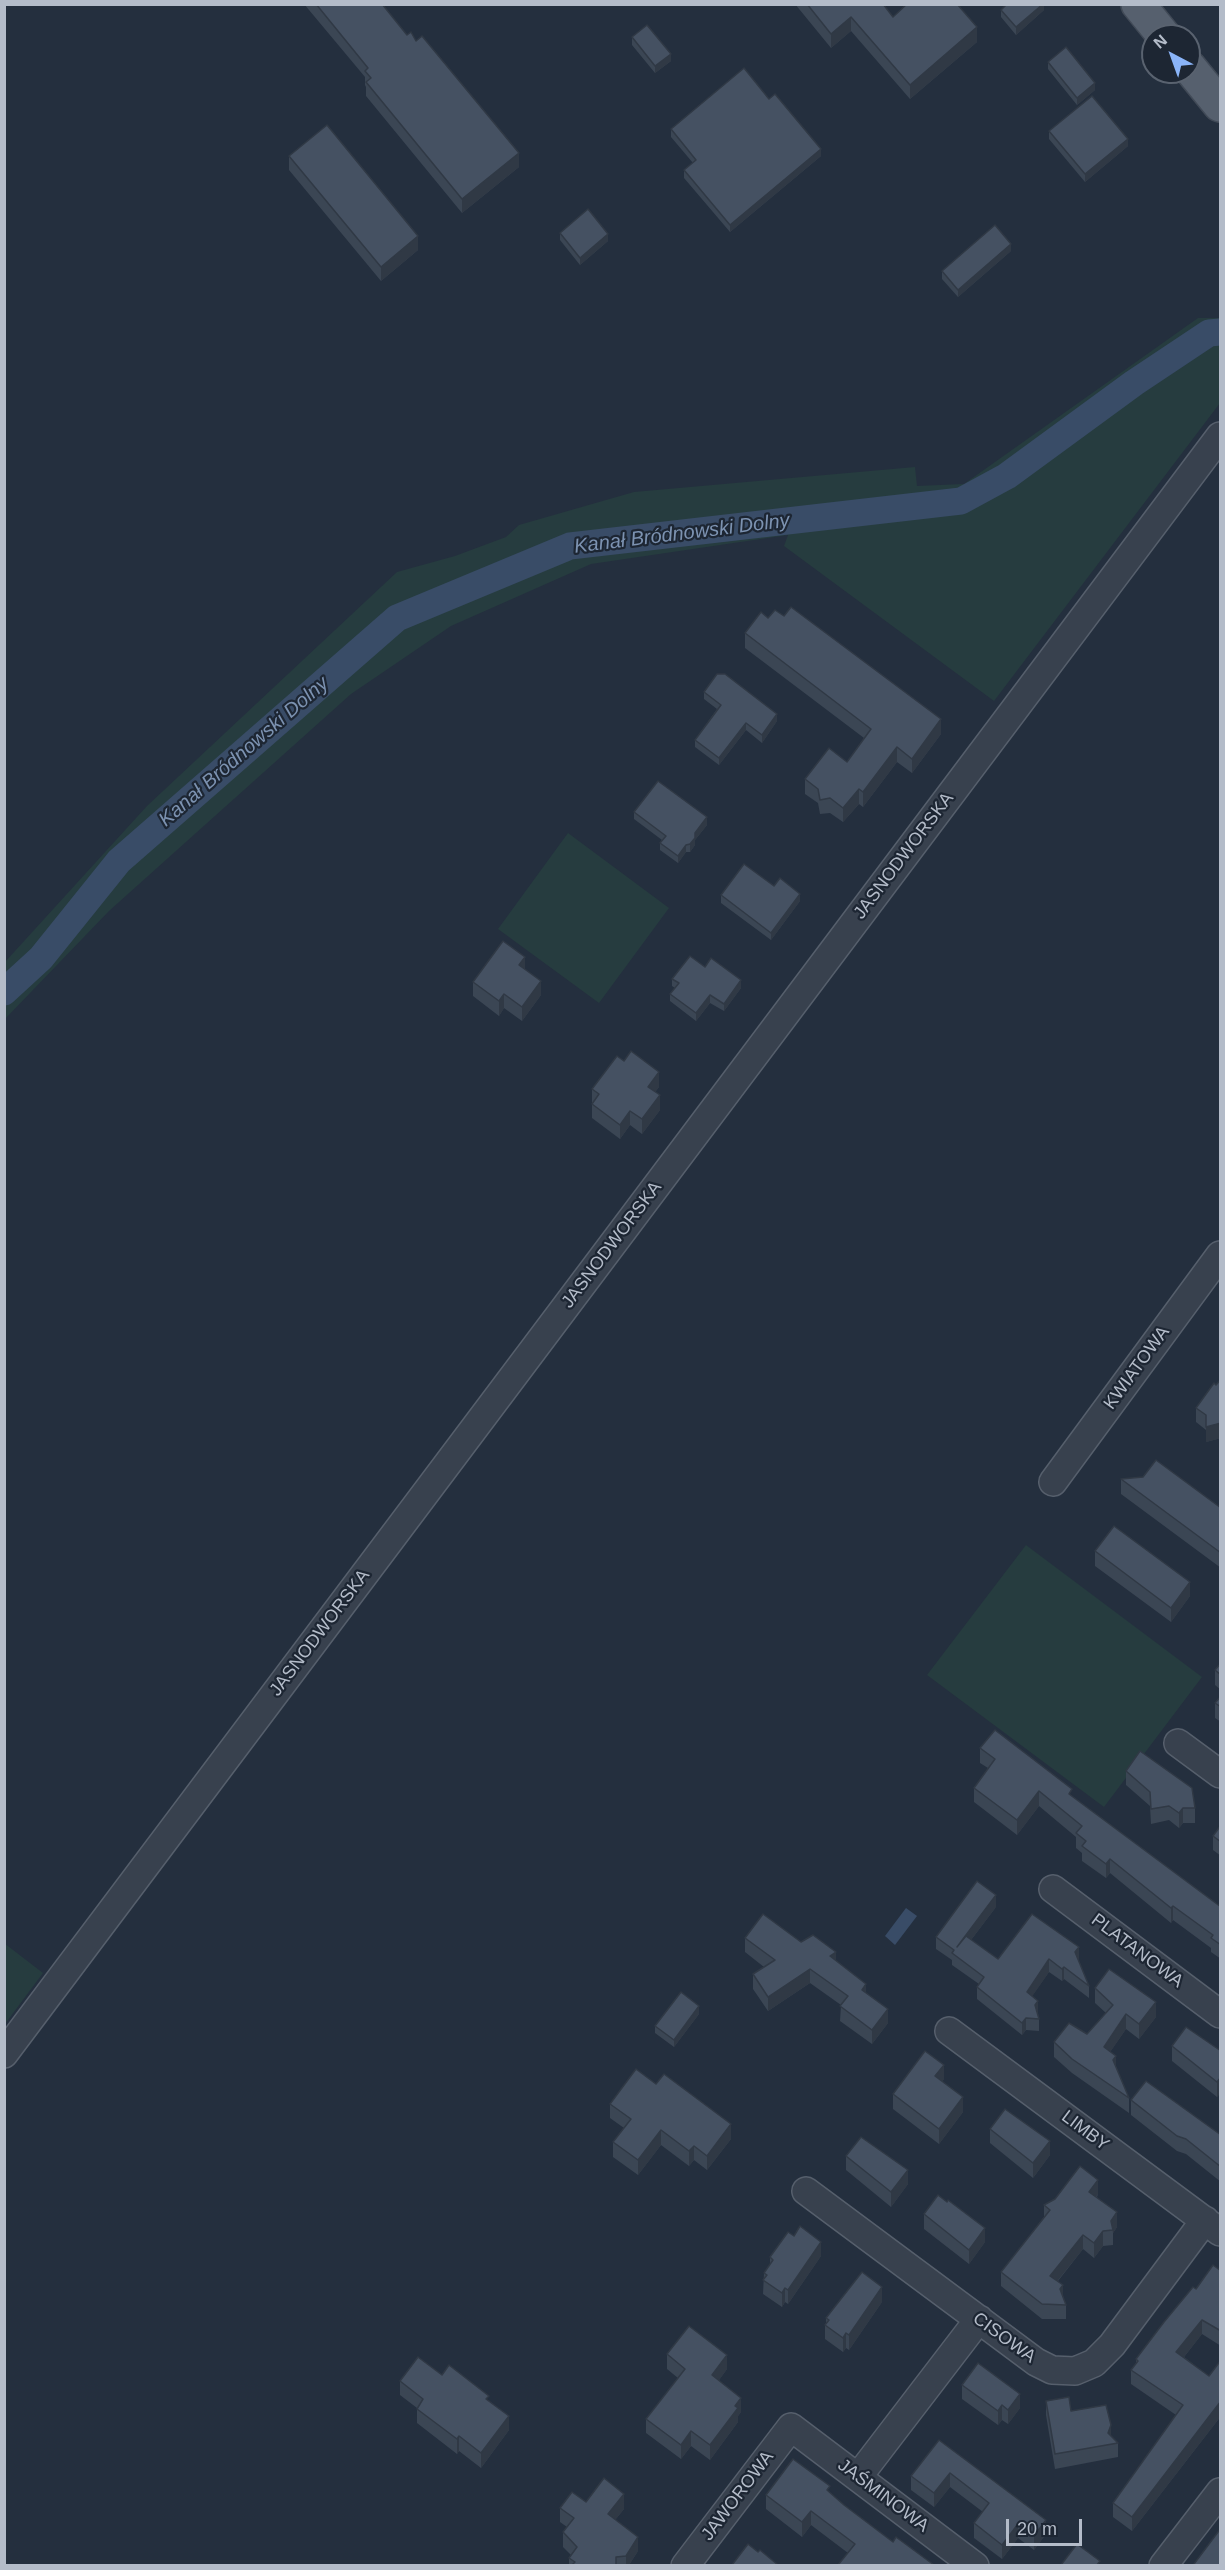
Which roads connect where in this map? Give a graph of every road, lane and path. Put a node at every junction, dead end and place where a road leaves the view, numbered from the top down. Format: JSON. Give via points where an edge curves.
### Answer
{"nodes":[{"id":1,"x":1138,"y":4,"type":"edge"},
{"id":2,"x":1154,"y":24,"type":"edge"},
{"id":3,"x":1201,"y":81,"type":"edge"},
{"id":4,"x":1221,"y":105,"type":"edge"},
{"id":5,"x":1221,"y":436,"type":"edge"},
{"id":6,"x":1221,"y":1255,"type":"edge"},
{"id":7,"x":1053,"y":1482,"type":"dead end"},
{"id":8,"x":1178,"y":1743,"type":"dead end"},
{"id":9,"x":1221,"y":1774,"type":"edge"},
{"id":10,"x":1053,"y":1889,"type":"dead end"},
{"id":11,"x":1221,"y":2014,"type":"edge"},
{"id":12,"x":949,"y":2031,"type":"dead end"},
{"id":13,"x":4,"y":2054,"type":"edge"},
{"id":14,"x":806,"y":2191,"type":"dead end"},
{"id":15,"x":1213,"y":2226,"type":"edge"},
{"id":16,"x":979,"y":2319,"type":"junction"},
{"id":17,"x":791,"y":2427,"type":"joint"},
{"id":18,"x":858,"y":2477,"type":"junction"},
{"id":19,"x":1221,"y":2492,"type":"edge"},
{"id":20,"x":686,"y":2565,"type":"edge"},
{"id":21,"x":975,"y":2565,"type":"edge"},
{"id":22,"x":1163,"y":2565,"type":"edge"}],
"edges":[{"from":1,"to":2,"type":"main road"},
{"from":3,"to":4,"type":"main road"},
{"from":5,"to":13,"type":"street","name":"JASNODWORSKA"},
{"from":6,"to":7,"type":"street","name":"KWIATOWA"},
{"from":8,"to":9,"type":"street"},
{"from":10,"to":11,"type":"street","name":"PLATANOWA"},
{"from":12,"to":15,"type":"street","name":"LIMBY"},
{"from":14,"to":16,"type":"street","name":"CISOWA"},
{"from":15,"to":16,"type":"street","name":"CISOWA","via":[[1112,2345],[1094,2363],[1075,2372],[1052,2370],[1036,2362]]},
{"from":16,"to":18,"type":"street"},
{"from":17,"to":18,"type":"street","name":"JAŚMINOWA"},
{"from":17,"to":20,"type":"street","name":"JAWOROWA"},
{"from":18,"to":21,"type":"street","name":"JAŚMINOWA"},
{"from":19,"to":22,"type":"street"}]}
